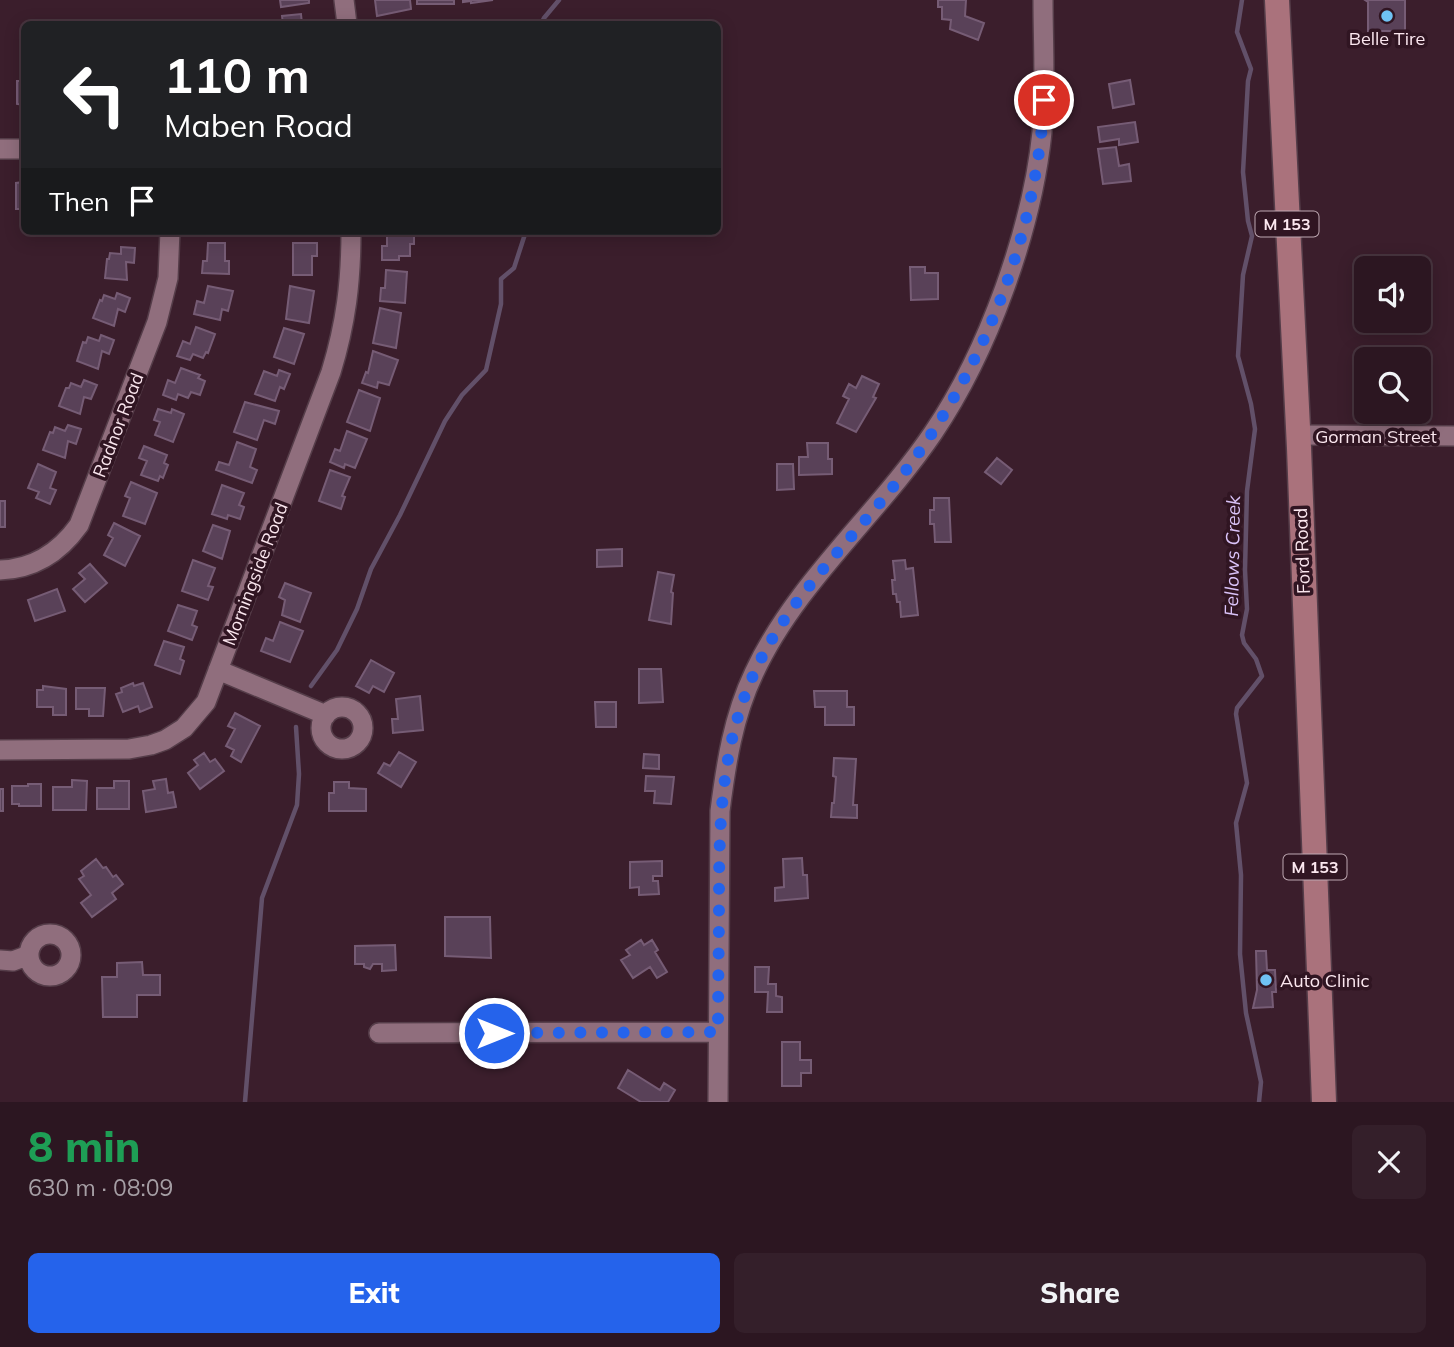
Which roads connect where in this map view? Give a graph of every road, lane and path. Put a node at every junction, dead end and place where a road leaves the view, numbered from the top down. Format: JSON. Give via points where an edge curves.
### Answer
{"nodes":[{"id":1,"x":344,"y":0,"type":"edge"},
{"id":2,"x":1043,"y":0,"type":"edge"},
{"id":3,"x":1277,"y":0,"type":"edge"},
{"id":4,"x":347,"y":21,"type":"edge"},
{"id":5,"x":0,"y":149,"type":"edge"},
{"id":6,"x":21,"y":149,"type":"edge"},
{"id":7,"x":170,"y":235,"type":"edge"},
{"id":8,"x":351,"y":235,"type":"edge"},
{"id":9,"x":1298,"y":435,"type":"junction"},
{"id":10,"x":1454,"y":436,"type":"edge"},
{"id":11,"x":0,"y":570,"type":"edge"},
{"id":12,"x":218,"y":670,"type":"junction"},
{"id":13,"x":326,"y":715,"type":"dead end"},
{"id":14,"x":0,"y":750,"type":"edge"},
{"id":15,"x":29,"y":955,"type":"dead end"},
{"id":16,"x":0,"y":960,"type":"edge"},
{"id":17,"x":718,"y":1032,"type":"junction"},
{"id":18,"x":379,"y":1033,"type":"dead end"},
{"id":19,"x":718,"y":1102,"type":"edge"},
{"id":20,"x":1324,"y":1102,"type":"edge"}],
"edges":[{"from":1,"to":4,"type":"street"},
{"from":2,"to":17,"type":"street","via":[[1044,100],[1036,172],[1023,227],[982,345],[961,388],[909,467],[773,637],[752,676],[735,724],[720,811]]},
{"from":3,"to":9,"type":"main road","name":"Ford Road","number":"M 153"},
{"from":5,"to":6,"type":"street"},
{"from":7,"to":11,"type":"street","name":"Radnor Road","via":[[168,278],[157,322],[79,525],[57,551],[41,561]]},
{"from":8,"to":12,"type":"street","name":"Morningside Road","via":[[342,337]]},
{"from":9,"to":10,"type":"street","name":"Gorman Street"},
{"from":9,"to":20,"type":"main road","name":"Ford Road","number":"M 153"},
{"from":12,"to":13,"type":"street"},
{"from":12,"to":14,"type":"street","name":"Morningside Road","via":[[195,717],[151,746]]},
{"from":15,"to":16,"type":"street"},
{"from":17,"to":18,"type":"street"},
{"from":17,"to":19,"type":"street"}]}
